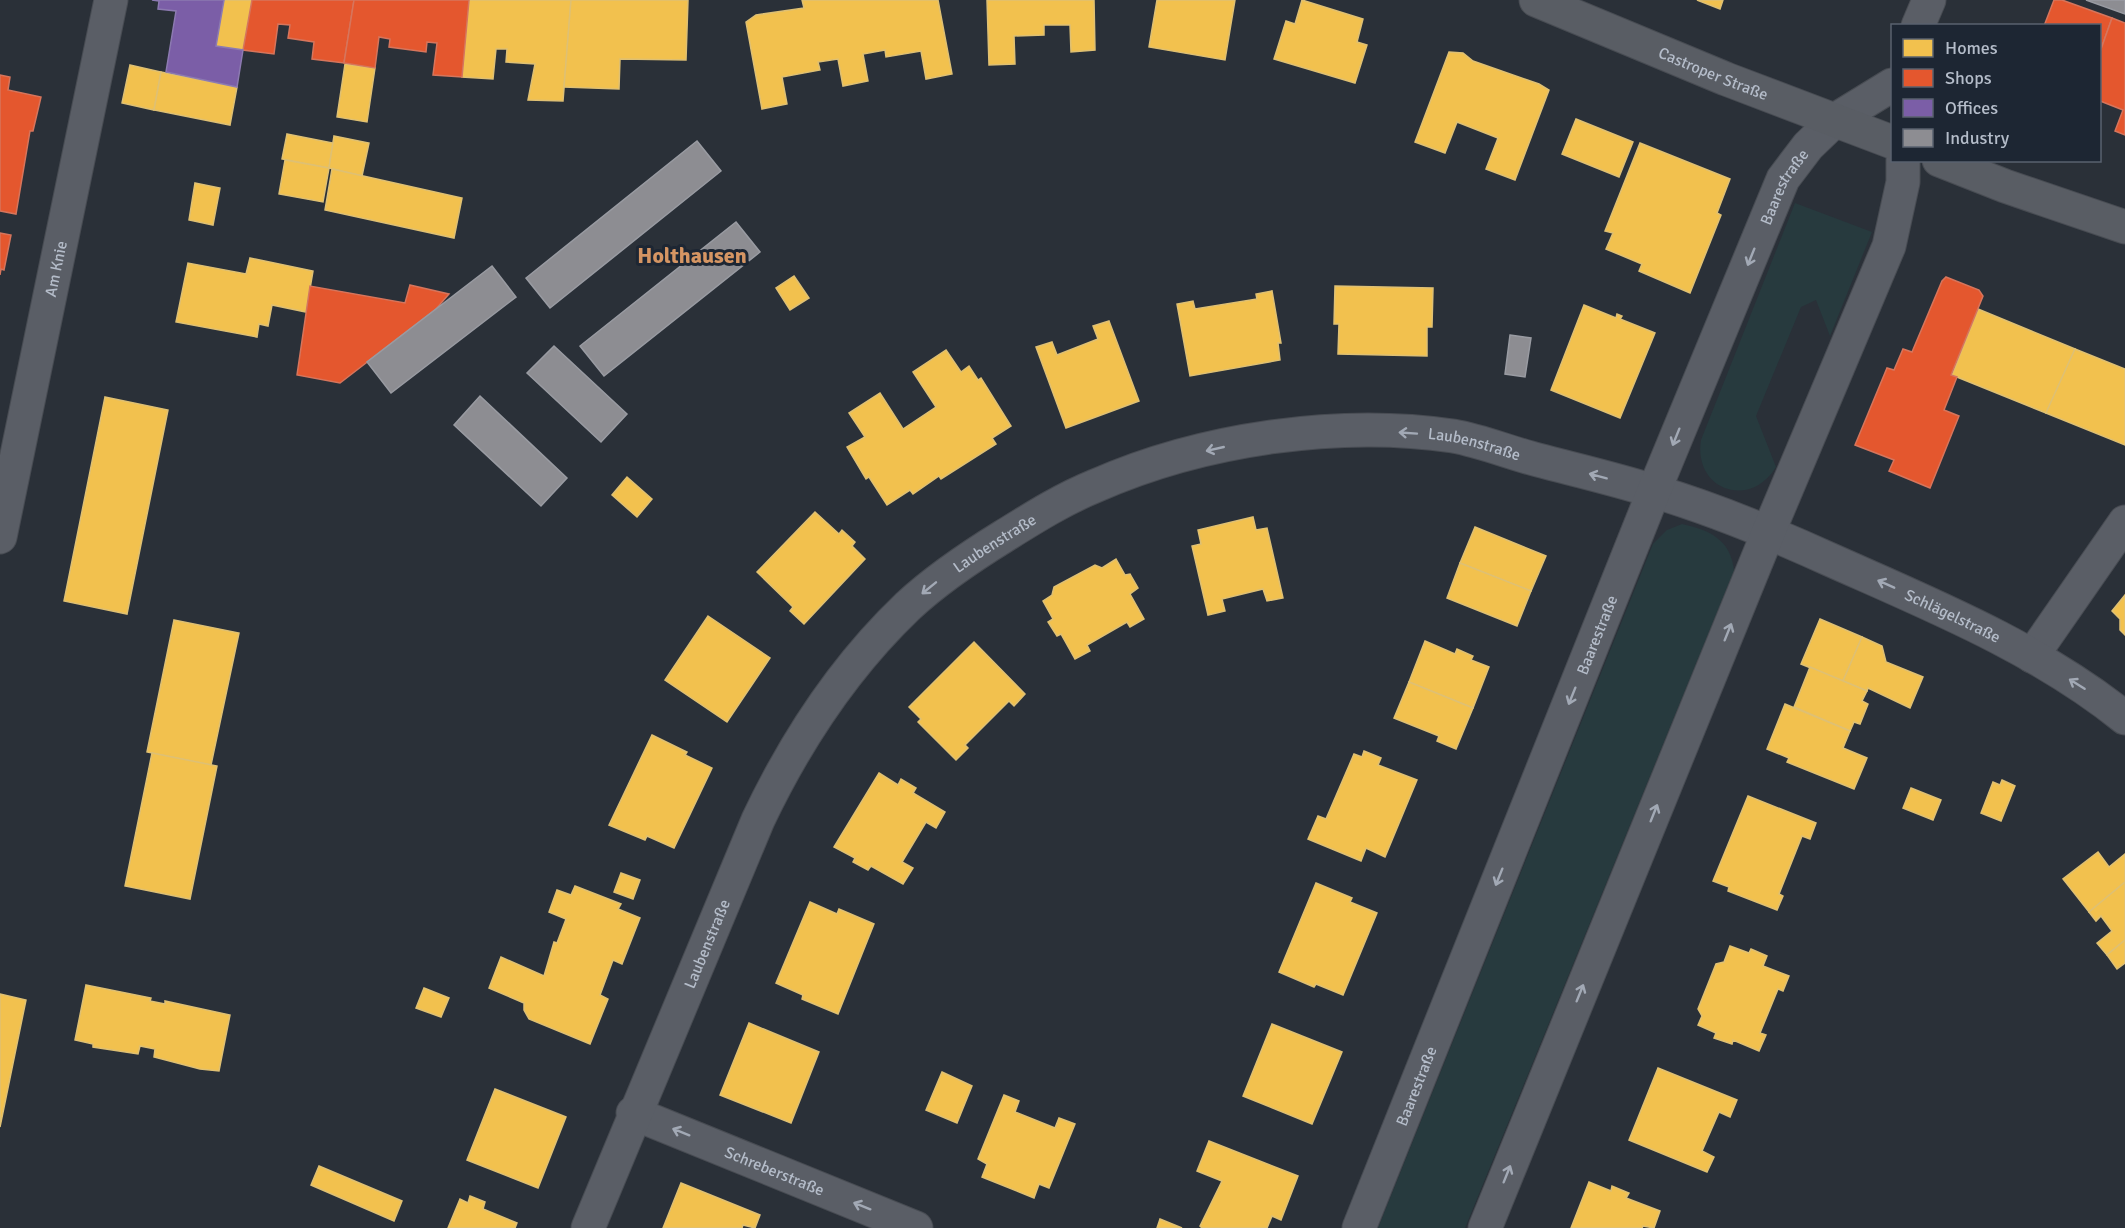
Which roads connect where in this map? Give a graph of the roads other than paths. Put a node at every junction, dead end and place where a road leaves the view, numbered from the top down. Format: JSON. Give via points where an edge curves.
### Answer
{"nodes":[{"id":1,"x":111,"y":0,"type":"edge"},
{"id":2,"x":1536,"y":0,"type":"edge"},
{"id":3,"x":1929,"y":0,"type":"edge"},
{"id":4,"x":1919,"y":24,"type":"edge"},
{"id":5,"x":1891,"y":86,"type":"edge"},
{"id":6,"x":1835,"y":120,"type":"junction"},
{"id":7,"x":1891,"y":141,"type":"edge"},
{"id":8,"x":1903,"y":162,"type":"edge"},
{"id":9,"x":1945,"y":162,"type":"edge"},
{"id":10,"x":2125,"y":227,"type":"edge"},
{"id":11,"x":1654,"y":491,"type":"junction"},
{"id":12,"x":2125,"y":522,"type":"edge"},
{"id":13,"x":1768,"y":533,"type":"junction"},
{"id":14,"x":0,"y":537,"type":"edge"},
{"id":15,"x":2032,"y":656,"type":"junction"},
{"id":16,"x":2125,"y":718,"type":"edge"},
{"id":17,"x":633,"y":1113,"type":"junction"},
{"id":18,"x":588,"y":1228,"type":"edge"},
{"id":19,"x":916,"y":1228,"type":"edge"},
{"id":20,"x":1359,"y":1228,"type":"edge"},
{"id":21,"x":1485,"y":1228,"type":"edge"}],
"edges":[{"from":1,"to":14,"type":"street","name":"Am Knie"},
{"from":2,"to":6,"type":"main road","name":"Castroper Straße"},
{"from":3,"to":4,"type":"street"},
{"from":5,"to":6,"type":"street","name":"Baarestraße"},
{"from":6,"to":7,"type":"main road","name":"Castroper Straße"},
{"from":6,"to":11,"type":"street","name":"Baarestraße","one_way":true,"via":[[1783,179]]},
{"from":8,"to":13,"type":"street","via":[[1903,182],[1889,246]]},
{"from":9,"to":10,"type":"main road"},
{"from":11,"to":13,"type":"street","name":"Laubenstraße"},
{"from":11,"to":17,"type":"street","name":"Laubenstraße","one_way":true,"via":[[1456,437],[1389,432],[1302,433],[1174,458],[1094,486],[1031,519],[960,563],[908,606],[854,664],[814,716],[785,763],[758,820]]},
{"from":11,"to":20,"type":"street","name":"Baarestraße","one_way":true},
{"from":12,"to":15,"type":"street"},
{"from":15,"to":13,"type":"street","name":"Schlägelstraße","one_way":true,"via":[[1932,605]]},
{"from":21,"to":13,"type":"street","one_way":true},
{"from":16,"to":15,"type":"street","name":"Schlägelstraße","one_way":true,"via":[[2102,699]]},
{"from":17,"to":18,"type":"street","name":"Laubenstraße"},
{"from":19,"to":17,"type":"street","name":"Schreberstraße","one_way":true}]}
